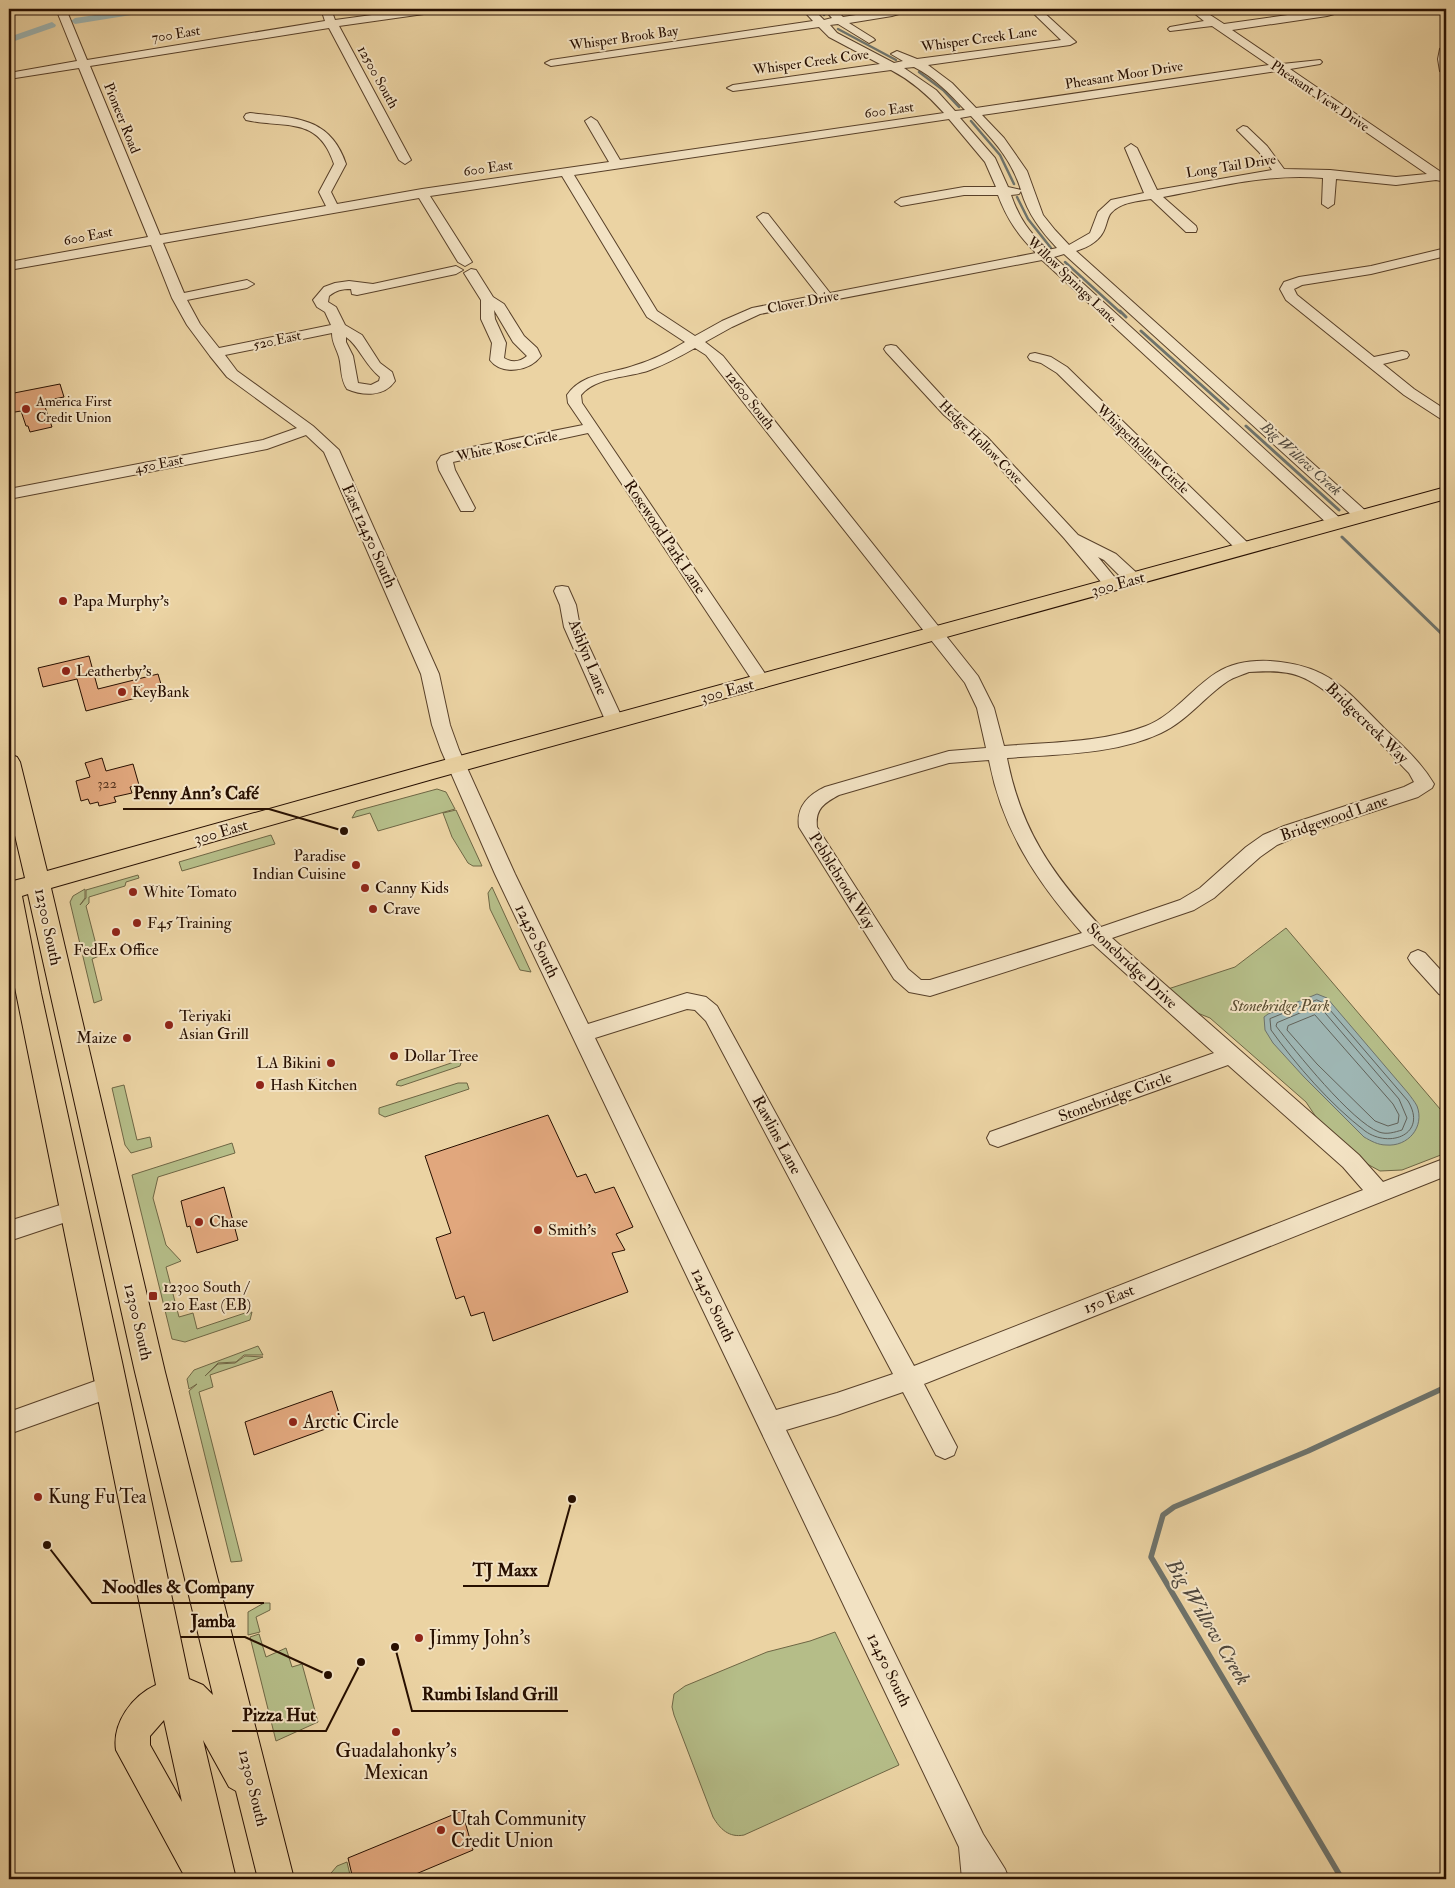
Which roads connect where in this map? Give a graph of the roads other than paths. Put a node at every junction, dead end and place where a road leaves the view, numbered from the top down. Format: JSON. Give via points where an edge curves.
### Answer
{"nodes":[{"id":1,"x":61,"y":9,"type":"edge"},
{"id":2,"x":326,"y":9,"type":"edge"},
{"id":3,"x":438,"y":9,"type":"edge"},
{"id":4,"x":807,"y":9,"type":"edge"},
{"id":5,"x":829,"y":9,"type":"edge"},
{"id":6,"x":905,"y":9,"type":"edge"},
{"id":7,"x":1034,"y":9,"type":"edge"},
{"id":8,"x":1194,"y":9,"type":"edge"},
{"id":9,"x":1341,"y":9,"type":"edge"},
{"id":10,"x":840,"y":20,"type":"junction"},
{"id":11,"x":820,"y":23,"type":"junction"},
{"id":12,"x":332,"y":24,"type":"junction"},
{"id":13,"x":1216,"y":26,"type":"junction"},
{"id":14,"x":1174,"y":29,"type":"dead end"},
{"id":15,"x":1316,"y":62,"type":"dead end"},
{"id":16,"x":551,"y":63,"type":"dead end"},
{"id":17,"x":916,"y":63,"type":"junction"},
{"id":18,"x":84,"y":64,"type":"junction"},
{"id":19,"x":894,"y":66,"type":"junction"},
{"id":20,"x":1278,"y":67,"type":"junction"},
{"id":21,"x":9,"y":76,"type":"edge"},
{"id":22,"x":733,"y":88,"type":"dead end"},
{"id":23,"x":974,"y":113,"type":"junction"},
{"id":24,"x":953,"y":116,"type":"junction"},
{"id":25,"x":250,"y":117,"type":"dead end"},
{"id":26,"x":591,"y":121,"type":"dead end"},
{"id":27,"x":1243,"y":130,"type":"dead end"},
{"id":28,"x":1131,"y":148,"type":"dead end"},
{"id":29,"x":405,"y":160,"type":"dead end"},
{"id":30,"x":617,"y":165,"type":"junction"},
{"id":31,"x":566,"y":172,"type":"junction"},
{"id":32,"x":1280,"y":173,"type":"junction"},
{"id":33,"x":1330,"y":174,"type":"junction"},
{"id":34,"x":1444,"y":178,"type":"edge"},
{"id":35,"x":1003,"y":190,"type":"junction"},
{"id":36,"x":1028,"y":191,"type":"junction"},
{"id":37,"x":422,"y":193,"type":"junction"},
{"id":38,"x":1153,"y":194,"type":"junction"},
{"id":39,"x":900,"y":202,"type":"dead end"},
{"id":40,"x":1328,"y":204,"type":"dead end"},
{"id":41,"x":333,"y":208,"type":"junction"},
{"id":42,"x":763,"y":216,"type":"dead end"},
{"id":43,"x":1191,"y":229,"type":"dead end"},
{"id":44,"x":156,"y":239,"type":"junction"},
{"id":45,"x":1067,"y":250,"type":"junction"},
{"id":46,"x":1446,"y":252,"type":"edge"},
{"id":47,"x":1045,"y":256,"type":"junction"},
{"id":48,"x":9,"y":266,"type":"edge"},
{"id":49,"x":464,"y":269,"type":"junction"},
{"id":50,"x":247,"y":284,"type":"dead end"},
{"id":51,"x":370,"y":287,"type":"junction"},
{"id":52,"x":826,"y":297,"type":"junction"},
{"id":53,"x":179,"y":298,"type":"junction"},
{"id":54,"x":488,"y":300,"type":"junction"},
{"id":55,"x":331,"y":310,"type":"junction"},
{"id":56,"x":339,"y":327,"type":"junction"},
{"id":57,"x":694,"y":342,"type":"junction"},
{"id":58,"x":891,"y":349,"type":"dead end"},
{"id":59,"x":215,"y":353,"type":"junction"},
{"id":60,"x":1402,"y":355,"type":"dead end"},
{"id":61,"x":1035,"y":357,"type":"dead end"},
{"id":62,"x":1372,"y":362,"type":"junction"},
{"id":63,"x":576,"y":391,"type":"joint"},
{"id":64,"x":1446,"y":416,"type":"edge"},
{"id":65,"x":592,"y":428,"type":"junction"},
{"id":66,"x":308,"y":429,"type":"junction"},
{"id":67,"x":1446,"y":493,"type":"edge"},
{"id":68,"x":9,"y":494,"type":"edge"},
{"id":69,"x":467,"y":508,"type":"dead end"},
{"id":70,"x":1362,"y":516,"type":"junction"},
{"id":71,"x":1336,"y":523,"type":"junction"},
{"id":72,"x":1070,"y":535,"type":"junction"},
{"id":73,"x":1245,"y":549,"type":"junction"},
{"id":74,"x":1134,"y":579,"type":"junction"},
{"id":75,"x":1112,"y":585,"type":"junction"},
{"id":76,"x":562,"y":591,"type":"dead end"},
{"id":77,"x":935,"y":634,"type":"junction"},
{"id":78,"x":762,"y":682,"type":"junction"},
{"id":79,"x":615,"y":722,"type":"junction"},
{"id":80,"x":996,"y":753,"type":"junction"},
{"id":81,"x":9,"y":762,"type":"edge"},
{"id":82,"x":456,"y":765,"type":"junction"},
{"id":83,"x":1425,"y":784,"type":"joint"},
{"id":84,"x":38,"y":883,"type":"junction"},
{"id":85,"x":9,"y":892,"type":"edge"},
{"id":86,"x":1096,"y":936,"type":"junction"},
{"id":87,"x":1418,"y":958,"type":"dead end"},
{"id":88,"x":916,"y":987,"type":"joint"},
{"id":89,"x":1446,"y":989,"type":"edge"},
{"id":90,"x":582,"y":1034,"type":"junction"},
{"id":91,"x":1231,"y":1055,"type":"junction"},
{"id":92,"x":998,"y":1138,"type":"dead end"},
{"id":93,"x":1446,"y":1167,"type":"edge"},
{"id":94,"x":1379,"y":1193,"type":"junction"},
{"id":95,"x":73,"y":1210,"type":"junction"},
{"id":96,"x":9,"y":1231,"type":"edge"},
{"id":97,"x":909,"y":1379,"type":"junction"},
{"id":98,"x":112,"y":1386,"type":"junction"},
{"id":99,"x":9,"y":1423,"type":"edge"},
{"id":100,"x":769,"y":1423,"type":"junction"},
{"id":101,"x":945,"y":1446,"type":"dead end"},
{"id":102,"x":175,"y":1695,"type":"junction"},
{"id":103,"x":254,"y":1799,"type":"junction"},
{"id":104,"x":972,"y":1844,"type":"junction"},
{"id":105,"x":206,"y":1879,"type":"edge"},
{"id":106,"x":218,"y":1879,"type":"edge"},
{"id":107,"x":276,"y":1879,"type":"edge"},
{"id":108,"x":976,"y":1879,"type":"edge"},
{"id":109,"x":995,"y":1879,"type":"edge"}],
"edges":[{"from":1,"to":18,"type":"street","name":"Pioneer Road"},
{"from":2,"to":12,"type":"street","name":"12500 South"},
{"from":3,"to":12,"type":"street","name":"700 East"},
{"from":4,"to":11,"type":"street","name":"Willow Springs Lane"},
{"from":5,"to":10,"type":"street","name":"Willow Springs Lane"},
{"from":6,"to":10,"type":"street","name":"Whisper Brook Bay"},
{"from":7,"to":17,"type":"street","name":"Whisper Creek Lane","via":[[1070,42]]},
{"from":8,"to":13,"type":"street","name":"Pheasant View Drive"},
{"from":9,"to":13,"type":"street"},
{"from":10,"to":11,"type":"street","name":"Whisper Brook Bay"},
{"from":10,"to":17,"type":"street","name":"Willow Springs Lane","via":[[855,33]]},
{"from":11,"to":16,"type":"street","name":"Whisper Brook Bay"},
{"from":11,"to":19,"type":"street","name":"Willow Springs Lane","via":[[840,39]]},
{"from":12,"to":18,"type":"street","name":"700 East"},
{"from":12,"to":29,"type":"street","name":"12500 South"},
{"from":13,"to":14,"type":"street"},
{"from":13,"to":20,"type":"street","name":"Pheasant View Drive"},
{"from":15,"to":20,"type":"street","name":"Pheasant Moor Drive"},
{"from":17,"to":19,"type":"street","name":"Whisper Creek Lane"},
{"from":17,"to":23,"type":"street","name":"Willow Springs Lane","via":[[948,85]]},
{"from":18,"to":21,"type":"street","name":"700 East"},
{"from":18,"to":44,"type":"street","name":"Pioneer Road"},
{"from":19,"to":22,"type":"street","name":"Whisper Creek Cove"},
{"from":19,"to":24,"type":"street","name":"Willow Springs Lane","via":[[926,87]]},
{"from":20,"to":23,"type":"street","name":"Pheasant Moor Drive"},
{"from":20,"to":34,"type":"street","name":"Pheasant View Drive"},
{"from":23,"to":24,"type":"street","name":"600 East"},
{"from":23,"to":36,"type":"street","name":"Willow Springs Lane","via":[[1012,156]]},
{"from":24,"to":30,"type":"street","name":"600 East"},
{"from":24,"to":35,"type":"street","name":"Willow Springs Lane","via":[[991,160]]},
{"from":25,"to":41,"type":"street","via":[[302,124],[325,134],[340,164],[325,192]]},
{"from":26,"to":30,"type":"street"},
{"from":27,"to":32,"type":"street","via":[[1263,149]]},
{"from":28,"to":38,"type":"street","via":[[1144,182]]},
{"from":30,"to":31,"type":"street","name":"600 East"},
{"from":31,"to":37,"type":"street","name":"600 East"},
{"from":31,"to":57,"type":"street","name":"12600 South","via":[[648,308],[665,324]]},
{"from":32,"to":33,"type":"street","name":"Long Tail Drive"},
{"from":32,"to":38,"type":"street","name":"Long Tail Drive"},
{"from":33,"to":34,"type":"street","name":"Long Tail Drive","via":[[1390,181]]},
{"from":33,"to":40,"type":"street"},
{"from":35,"to":36,"type":"street"},
{"from":35,"to":39,"type":"street","via":[[964,191]]},
{"from":35,"to":47,"type":"street","name":"Willow Springs Lane","via":[[1012,216]]},
{"from":36,"to":45,"type":"street","name":"Willow Springs Lane","via":[[1037,215]]},
{"from":37,"to":41,"type":"street","name":"600 East"},
{"from":37,"to":49,"type":"street"},
{"from":38,"to":43,"type":"street"},
{"from":38,"to":45,"type":"street","name":"Long Tail Drive","via":[[1109,207],[1100,218],[1092,240]]},
{"from":41,"to":44,"type":"street","name":"600 East"},
{"from":42,"to":52,"type":"street"},
{"from":44,"to":48,"type":"street","name":"600 East"},
{"from":44,"to":53,"type":"street","name":"Pioneer Road"},
{"from":45,"to":47,"type":"street","name":"Long Tail Drive"},
{"from":45,"to":70,"type":"street","name":"Willow Springs Lane"},
{"from":46,"to":62,"type":"street","via":[[1371,270],[1299,280],[1289,285],[1287,289],[1291,296]]},
{"from":47,"to":52,"type":"street","name":"Clover Drive"},
{"from":47,"to":71,"type":"street","name":"Willow Springs Lane"},
{"from":49,"to":51,"type":"street"},
{"from":49,"to":54,"type":"street"},
{"from":50,"to":53,"type":"street"},
{"from":51,"to":55,"type":"street","via":[[342,296]]},
{"from":51,"to":55,"type":"street","via":[[344,285],[328,290],[320,300]]},
{"from":52,"to":57,"type":"street","name":"Clover Drive","via":[[743,316]]},
{"from":53,"to":59,"type":"street","name":"East 12450 South"},
{"from":54,"to":54,"type":"street","via":[[499,307],[518,339],[532,351],[534,356],[530,361],[512,366],[497,360],[499,345],[487,319]]},
{"from":55,"to":56,"type":"street"},
{"from":56,"to":56,"type":"street","via":[[359,340],[375,366],[387,375],[386,384],[370,390],[352,386],[346,356],[339,342]]},
{"from":56,"to":59,"type":"street","name":"520 East"},
{"from":57,"to":63,"type":"street","name":"Clover Drive","via":[[656,363],[591,381]]},
{"from":57,"to":77,"type":"street","name":"12600 South","via":[[718,359]]},
{"from":58,"to":72,"type":"street","name":"Hedge Hollow Cove"},
{"from":59,"to":66,"type":"street","name":"East 12450 South","via":[[232,374]]},
{"from":60,"to":62,"type":"street"},
{"from":61,"to":73,"type":"street","name":"Whisperhollow Circle","via":[[1062,370]]},
{"from":62,"to":64,"type":"street"},
{"from":63,"to":65,"type":"street","name":"Rosewood Park Lane","via":[[574,399]]},
{"from":65,"to":69,"type":"street","name":"White Rose Circle","via":[[446,459],[447,470]]},
{"from":65,"to":78,"type":"street","name":"Rosewood Park Lane"},
{"from":66,"to":68,"type":"street","name":"450 East","via":[[267,444]]},
{"from":66,"to":82,"type":"street","name":"East 12450 South","via":[[331,450],[419,648],[430,674],[441,725]]},
{"from":67,"to":70,"type":"main road","name":"300 East"},
{"from":70,"to":71,"type":"main road","name":"300 East"},
{"from":71,"to":73,"type":"main road","name":"300 East"},
{"from":72,"to":74,"type":"street","name":"Hedge Hollow Cove","via":[[1110,557]]},
{"from":72,"to":75,"type":"street","name":"Hedge Hollow Cove"},
{"from":73,"to":74,"type":"main road","name":"300 East"},
{"from":74,"to":75,"type":"main road","name":"300 East"},
{"from":75,"to":77,"type":"main road","name":"300 East"},
{"from":76,"to":79,"type":"street","name":"Ashlyn Lane","via":[[572,627]]},
{"from":77,"to":78,"type":"main road","name":"300 East"},
{"from":77,"to":80,"type":"street","name":"Stonebridge Drive","via":[[982,697]]},
{"from":78,"to":79,"type":"main road","name":"300 East"},
{"from":79,"to":82,"type":"main road","name":"300 East"},
{"from":80,"to":83,"type":"street","name":"Bridgecreek Way","via":[[1093,745],[1141,734],[1178,715],[1228,674],[1246,667],[1274,666],[1303,672],[1332,687],[1415,769]]},
{"from":80,"to":86,"type":"street","name":"Stonebridge Drive","via":[[1008,804],[1019,827],[1047,873]]},
{"from":80,"to":88,"type":"street","name":"Pebblebrook Way","via":[[949,757],[832,791],[813,803],[806,814],[810,833],[901,974]]},
{"from":81,"to":84,"type":"main road","name":"12300 South"},
{"from":82,"to":84,"type":"main road","name":"300 East"},
{"from":82,"to":90,"type":"street","name":"12450 South"},
{"from":83,"to":86,"type":"street","name":"Bridgewood Lane","via":[[1410,792],[1280,835],[1197,899]]},
{"from":84,"to":85,"type":"main road","name":"300 East"},
{"from":84,"to":103,"type":"main road","name":"12300 South","via":[[150,1372]]},
{"from":85,"to":95,"type":"main road","name":"12300 South"},
{"from":86,"to":88,"type":"street","name":"Bridgewood Lane","via":[[943,985]]},
{"from":86,"to":91,"type":"street","name":"Stonebridge Drive"},
{"from":87,"to":89,"type":"street"},
{"from":90,"to":97,"type":"street","name":"Rawlins Lane","via":[[688,1001],[698,1001],[705,1006],[713,1015]]},
{"from":90,"to":100,"type":"street","name":"12450 South"},
{"from":91,"to":92,"type":"street","name":"Stonebridge Circle"},
{"from":91,"to":94,"type":"street","name":"Stonebridge Drive","via":[[1351,1161]]},
{"from":93,"to":94,"type":"street","name":"150 East"},
{"from":94,"to":97,"type":"street","name":"150 East"},
{"from":95,"to":96,"type":"street"},
{"from":95,"to":98,"type":"main road","name":"12300 South"},
{"from":97,"to":100,"type":"street","name":"150 East"},
{"from":97,"to":101,"type":"street","name":"Rawlins Lane"},
{"from":98,"to":99,"type":"street"},
{"from":98,"to":102,"type":"main road","name":"12300 South"},
{"from":100,"to":104,"type":"street","name":"12450 South"},
{"from":102,"to":103,"type":"main road","via":[[190,1696],[200,1705]]},
{"from":102,"to":105,"type":"main road","via":[[154,1704],[135,1726],[130,1738],[133,1750]]},
{"from":102,"to":106,"type":"main road","name":"12300 South"},
{"from":103,"to":107,"type":"main road","name":"12300 South"},
{"from":104,"to":108,"type":"street","name":"12450 South"},
{"from":104,"to":109,"type":"street","name":"12450 South"}]}
